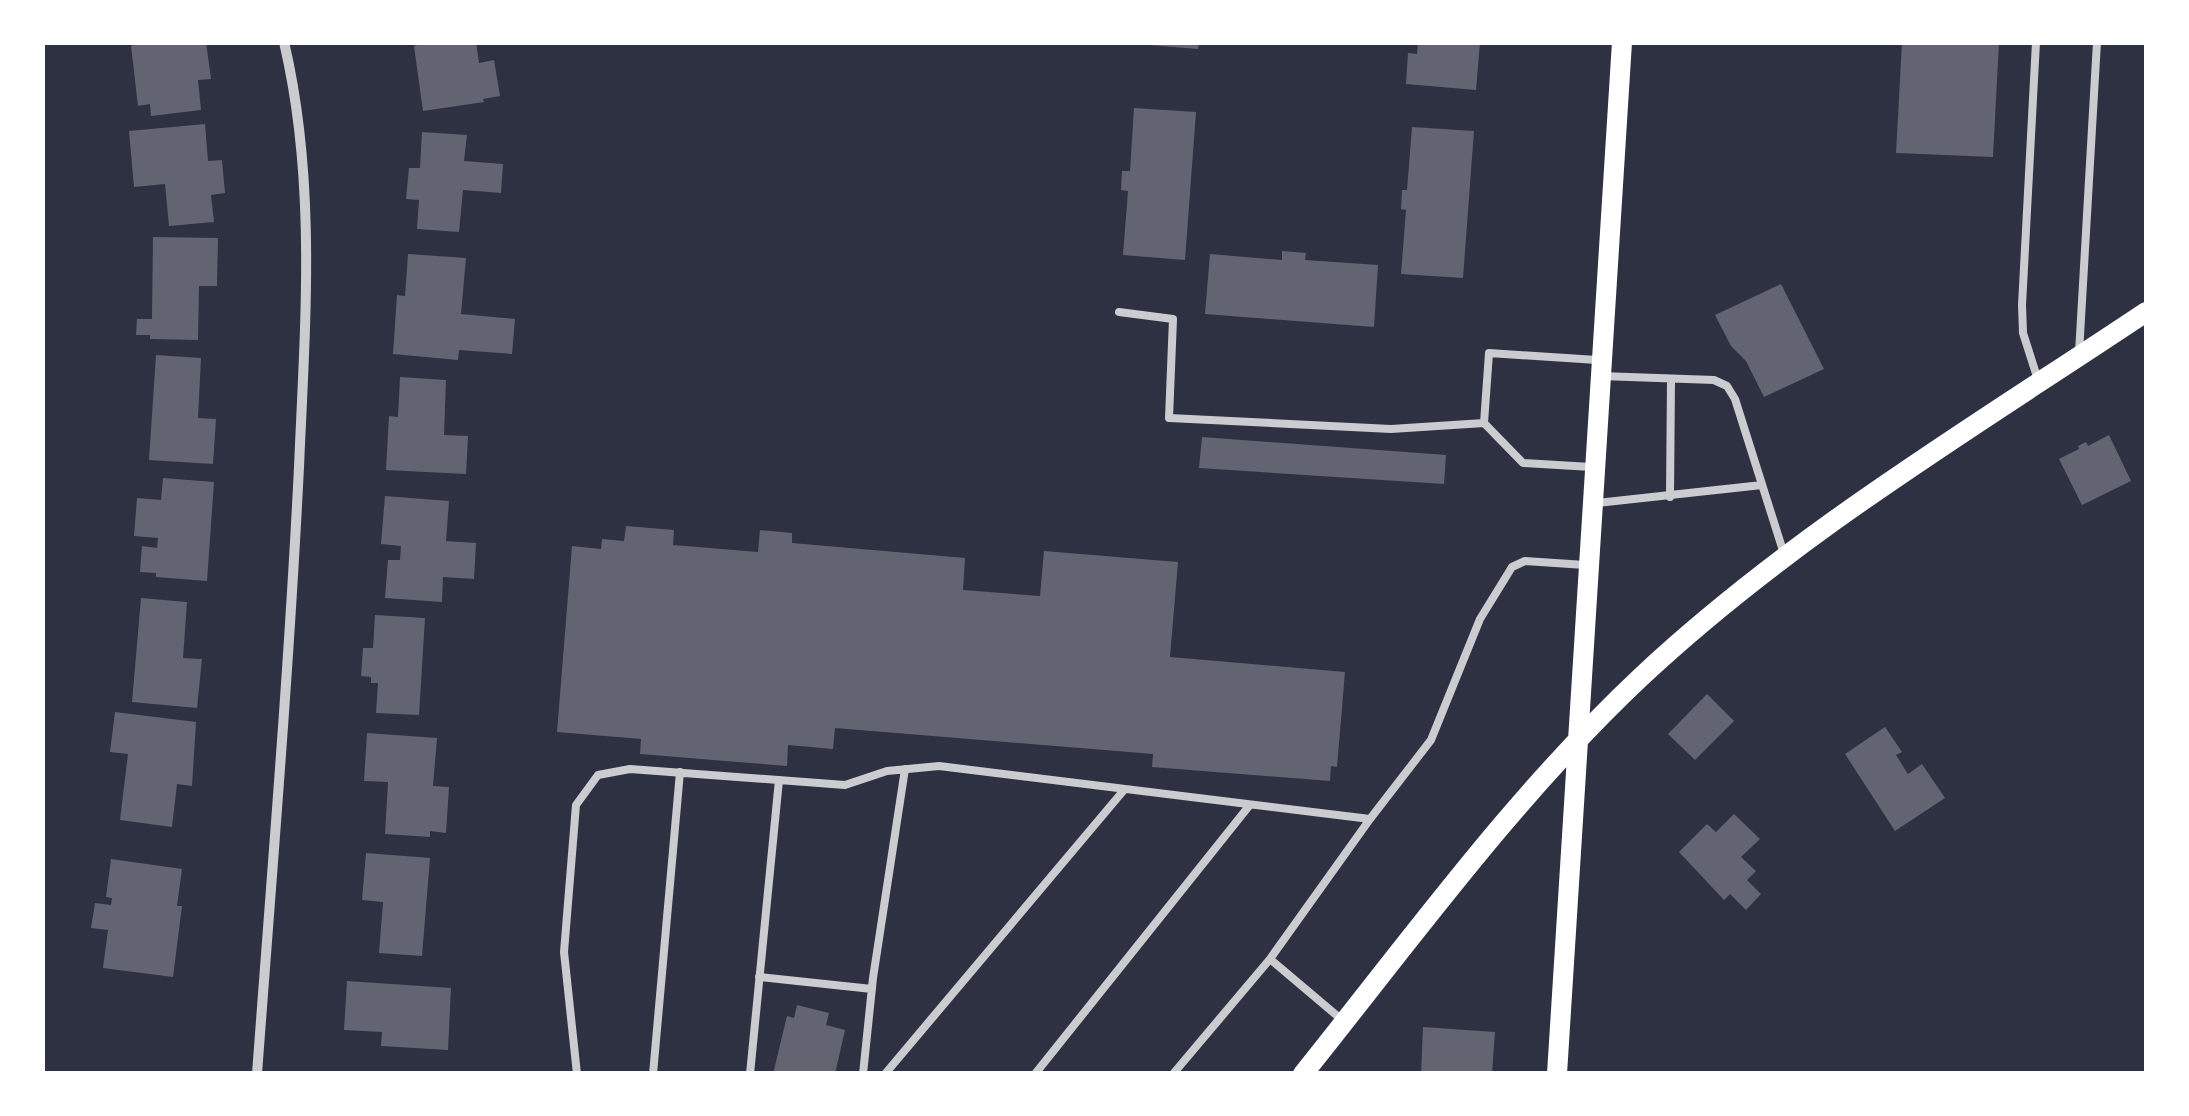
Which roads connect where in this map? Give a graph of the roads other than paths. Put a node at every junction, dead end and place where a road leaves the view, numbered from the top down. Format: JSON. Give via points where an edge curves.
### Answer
{"nodes":[{"id":1,"x":284,"y":42,"type":"edge"},
{"id":2,"x":1622,"y":42,"type":"edge"},
{"id":3,"x":2036,"y":42,"type":"edge"},
{"id":4,"x":2097,"y":42,"type":"edge"},
{"id":5,"x":1119,"y":312,"type":"dead end"},
{"id":6,"x":2146,"y":312,"type":"edge"},
{"id":7,"x":2078,"y":358,"type":"junction"},
{"id":8,"x":1602,"y":368,"type":"junction"},
{"id":9,"x":1671,"y":378,"type":"junction"},
{"id":10,"x":2040,"y":383,"type":"junction"},
{"id":11,"x":1484,"y":423,"type":"junction"},
{"id":12,"x":1596,"y":468,"type":"junction"},
{"id":13,"x":1762,"y":485,"type":"junction"},
{"id":14,"x":1670,"y":497,"type":"junction"},
{"id":15,"x":1593,"y":503,"type":"junction"},
{"id":16,"x":1785,"y":558,"type":"junction"},
{"id":17,"x":1589,"y":566,"type":"junction"},
{"id":18,"x":1578,"y":741,"type":"junction"},
{"id":19,"x":905,"y":769,"type":"junction"},
{"id":20,"x":680,"y":772,"type":"junction"},
{"id":21,"x":779,"y":780,"type":"junction"},
{"id":22,"x":1124,"y":790,"type":"junction"},
{"id":23,"x":1249,"y":806,"type":"junction"},
{"id":24,"x":1370,"y":820,"type":"junction"},
{"id":25,"x":1270,"y":959,"type":"junction"},
{"id":26,"x":760,"y":978,"type":"junction"},
{"id":27,"x":872,"y":989,"type":"junction"},
{"id":28,"x":1344,"y":1022,"type":"junction"},
{"id":29,"x":256,"y":1074,"type":"edge"},
{"id":30,"x":577,"y":1074,"type":"edge"},
{"id":31,"x":653,"y":1074,"type":"edge"},
{"id":32,"x":750,"y":1074,"type":"edge"},
{"id":33,"x":864,"y":1074,"type":"edge"},
{"id":34,"x":885,"y":1074,"type":"edge"},
{"id":35,"x":1035,"y":1074,"type":"edge"},
{"id":36,"x":1173,"y":1074,"type":"edge"},
{"id":37,"x":1303,"y":1074,"type":"edge"},
{"id":38,"x":1557,"y":1074,"type":"edge"}],
"edges":[{"from":1,"to":29,"type":"street","via":[[301,150],[308,265],[290,633]]},
{"from":2,"to":8,"type":"main road"},
{"from":3,"to":10,"type":"lane","via":[[2022,306]]},
{"from":4,"to":7,"type":"lane"},
{"from":5,"to":11,"type":"lane","via":[[1173,319],[1170,418],[1390,430]]},
{"from":6,"to":7,"type":"main road"},
{"from":7,"to":10,"type":"main road"},
{"from":8,"to":9,"type":"lane"},
{"from":8,"to":11,"type":"lane","via":[[1489,353]]},
{"from":8,"to":12,"type":"main road"},
{"from":9,"to":13,"type":"lane","via":[[1727,386]]},
{"from":9,"to":14,"type":"lane"},
{"from":10,"to":16,"type":"main road"},
{"from":11,"to":12,"type":"lane","via":[[1523,462]]},
{"from":12,"to":15,"type":"main road"},
{"from":13,"to":14,"type":"lane"},
{"from":13,"to":16,"type":"lane"},
{"from":14,"to":15,"type":"lane"},
{"from":15,"to":17,"type":"main road"},
{"from":16,"to":18,"type":"main road","via":[[1642,676]]},
{"from":17,"to":18,"type":"main road"},
{"from":17,"to":24,"type":"lane","via":[[1524,561],[1512,567],[1480,619],[1432,740]]},
{"from":18,"to":28,"type":"main road"},
{"from":18,"to":38,"type":"main road"},
{"from":19,"to":21,"type":"lane","via":[[845,785]]},
{"from":19,"to":22,"type":"lane","via":[[939,766]]},
{"from":19,"to":27,"type":"lane"},
{"from":20,"to":21,"type":"lane"},
{"from":20,"to":30,"type":"lane","via":[[598,775],[576,805],[564,952]]},
{"from":20,"to":31,"type":"lane"},
{"from":21,"to":26,"type":"lane"},
{"from":22,"to":23,"type":"lane"},
{"from":22,"to":34,"type":"lane"},
{"from":23,"to":24,"type":"lane"},
{"from":23,"to":35,"type":"lane"},
{"from":24,"to":25,"type":"lane"},
{"from":25,"to":28,"type":"lane"},
{"from":25,"to":36,"type":"lane"},
{"from":26,"to":27,"type":"lane"},
{"from":26,"to":32,"type":"lane"},
{"from":27,"to":33,"type":"lane"},
{"from":28,"to":37,"type":"main road"}]}
